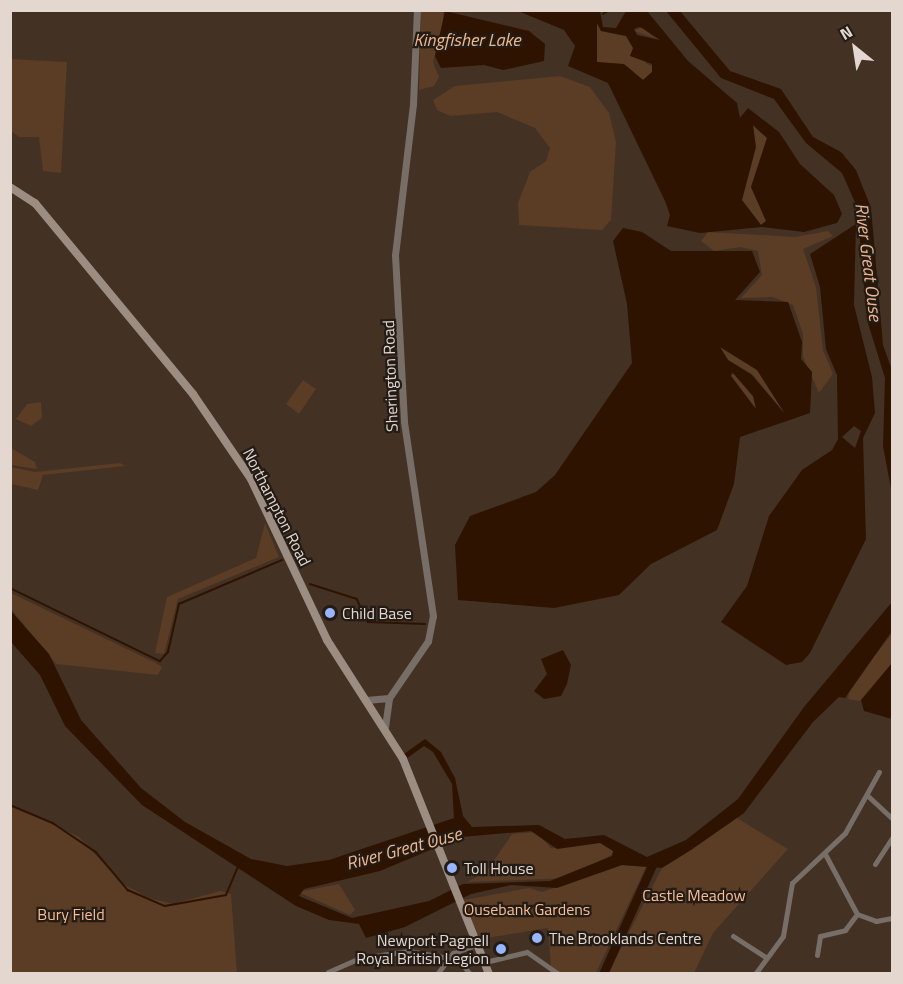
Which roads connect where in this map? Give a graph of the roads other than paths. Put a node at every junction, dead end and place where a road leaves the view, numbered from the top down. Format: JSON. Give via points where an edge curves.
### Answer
{"nodes":[{"id":1,"x":417,"y":10,"type":"edge"},
{"id":2,"x":10,"y":187,"type":"edge"},
{"id":3,"x":389,"y":698,"type":"junction"},
{"id":4,"x":366,"y":700,"type":"junction"},
{"id":5,"x":385,"y":727,"type":"junction"},
{"id":6,"x":879,"y":772,"type":"dead end"},
{"id":7,"x":868,"y":796,"type":"junction"},
{"id":8,"x":892,"y":818,"type":"edge"},
{"id":9,"x":892,"y":838,"type":"edge"},
{"id":10,"x":825,"y":854,"type":"junction"},
{"id":11,"x":875,"y":864,"type":"dead end"},
{"id":12,"x":857,"y":914,"type":"junction"},
{"id":13,"x":892,"y":918,"type":"edge"},
{"id":14,"x":733,"y":936,"type":"dead end"},
{"id":15,"x":478,"y":944,"type":"junction"},
{"id":16,"x":450,"y":955,"type":"junction"},
{"id":17,"x":817,"y":956,"type":"dead end"},
{"id":18,"x":765,"y":957,"type":"junction"},
{"id":19,"x":485,"y":962,"type":"junction"},
{"id":20,"x":328,"y":972,"type":"dead end"},
{"id":21,"x":557,"y":973,"type":"edge"},
{"id":22,"x":437,"y":974,"type":"edge"},
{"id":23,"x":470,"y":974,"type":"edge"},
{"id":24,"x":489,"y":974,"type":"edge"},
{"id":25,"x":755,"y":974,"type":"edge"}],
"edges":[{"from":1,"to":3,"type":"street","name":"Sherington Road","via":[[413,104],[395,255],[404,421],[433,616],[428,641]]},
{"from":2,"to":4,"type":"main road","name":"Northampton Road","via":[[35,203],[231,447],[270,515],[327,640]]},
{"from":3,"to":4,"type":"street"},
{"from":3,"to":5,"type":"street","name":"Sherington Road"},
{"from":4,"to":5,"type":"main road","name":"Northampton Road"},
{"from":5,"to":15,"type":"main road","name":"Northampton Road","via":[[403,759]]},
{"from":6,"to":7,"type":"street"},
{"from":7,"to":8,"type":"street"},
{"from":7,"to":10,"type":"street"},
{"from":9,"to":11,"type":"street"},
{"from":10,"to":12,"type":"street"},
{"from":10,"to":18,"type":"street","via":[[792,883],[787,927]]},
{"from":12,"to":13,"type":"street","via":[[876,921]]},
{"from":12,"to":17,"type":"street","via":[[845,930],[820,936]]},
{"from":14,"to":18,"type":"street"},
{"from":15,"to":16,"type":"street"},
{"from":15,"to":19,"type":"main road","name":"Northampton Road"},
{"from":16,"to":20,"type":"street","via":[[410,951],[359,958]]},
{"from":16,"to":22,"type":"street"},
{"from":16,"to":23,"type":"street"},
{"from":18,"to":25,"type":"street"},
{"from":19,"to":21,"type":"street","via":[[526,952]]},
{"from":19,"to":24,"type":"main road","name":"Northampton Road"}]}
